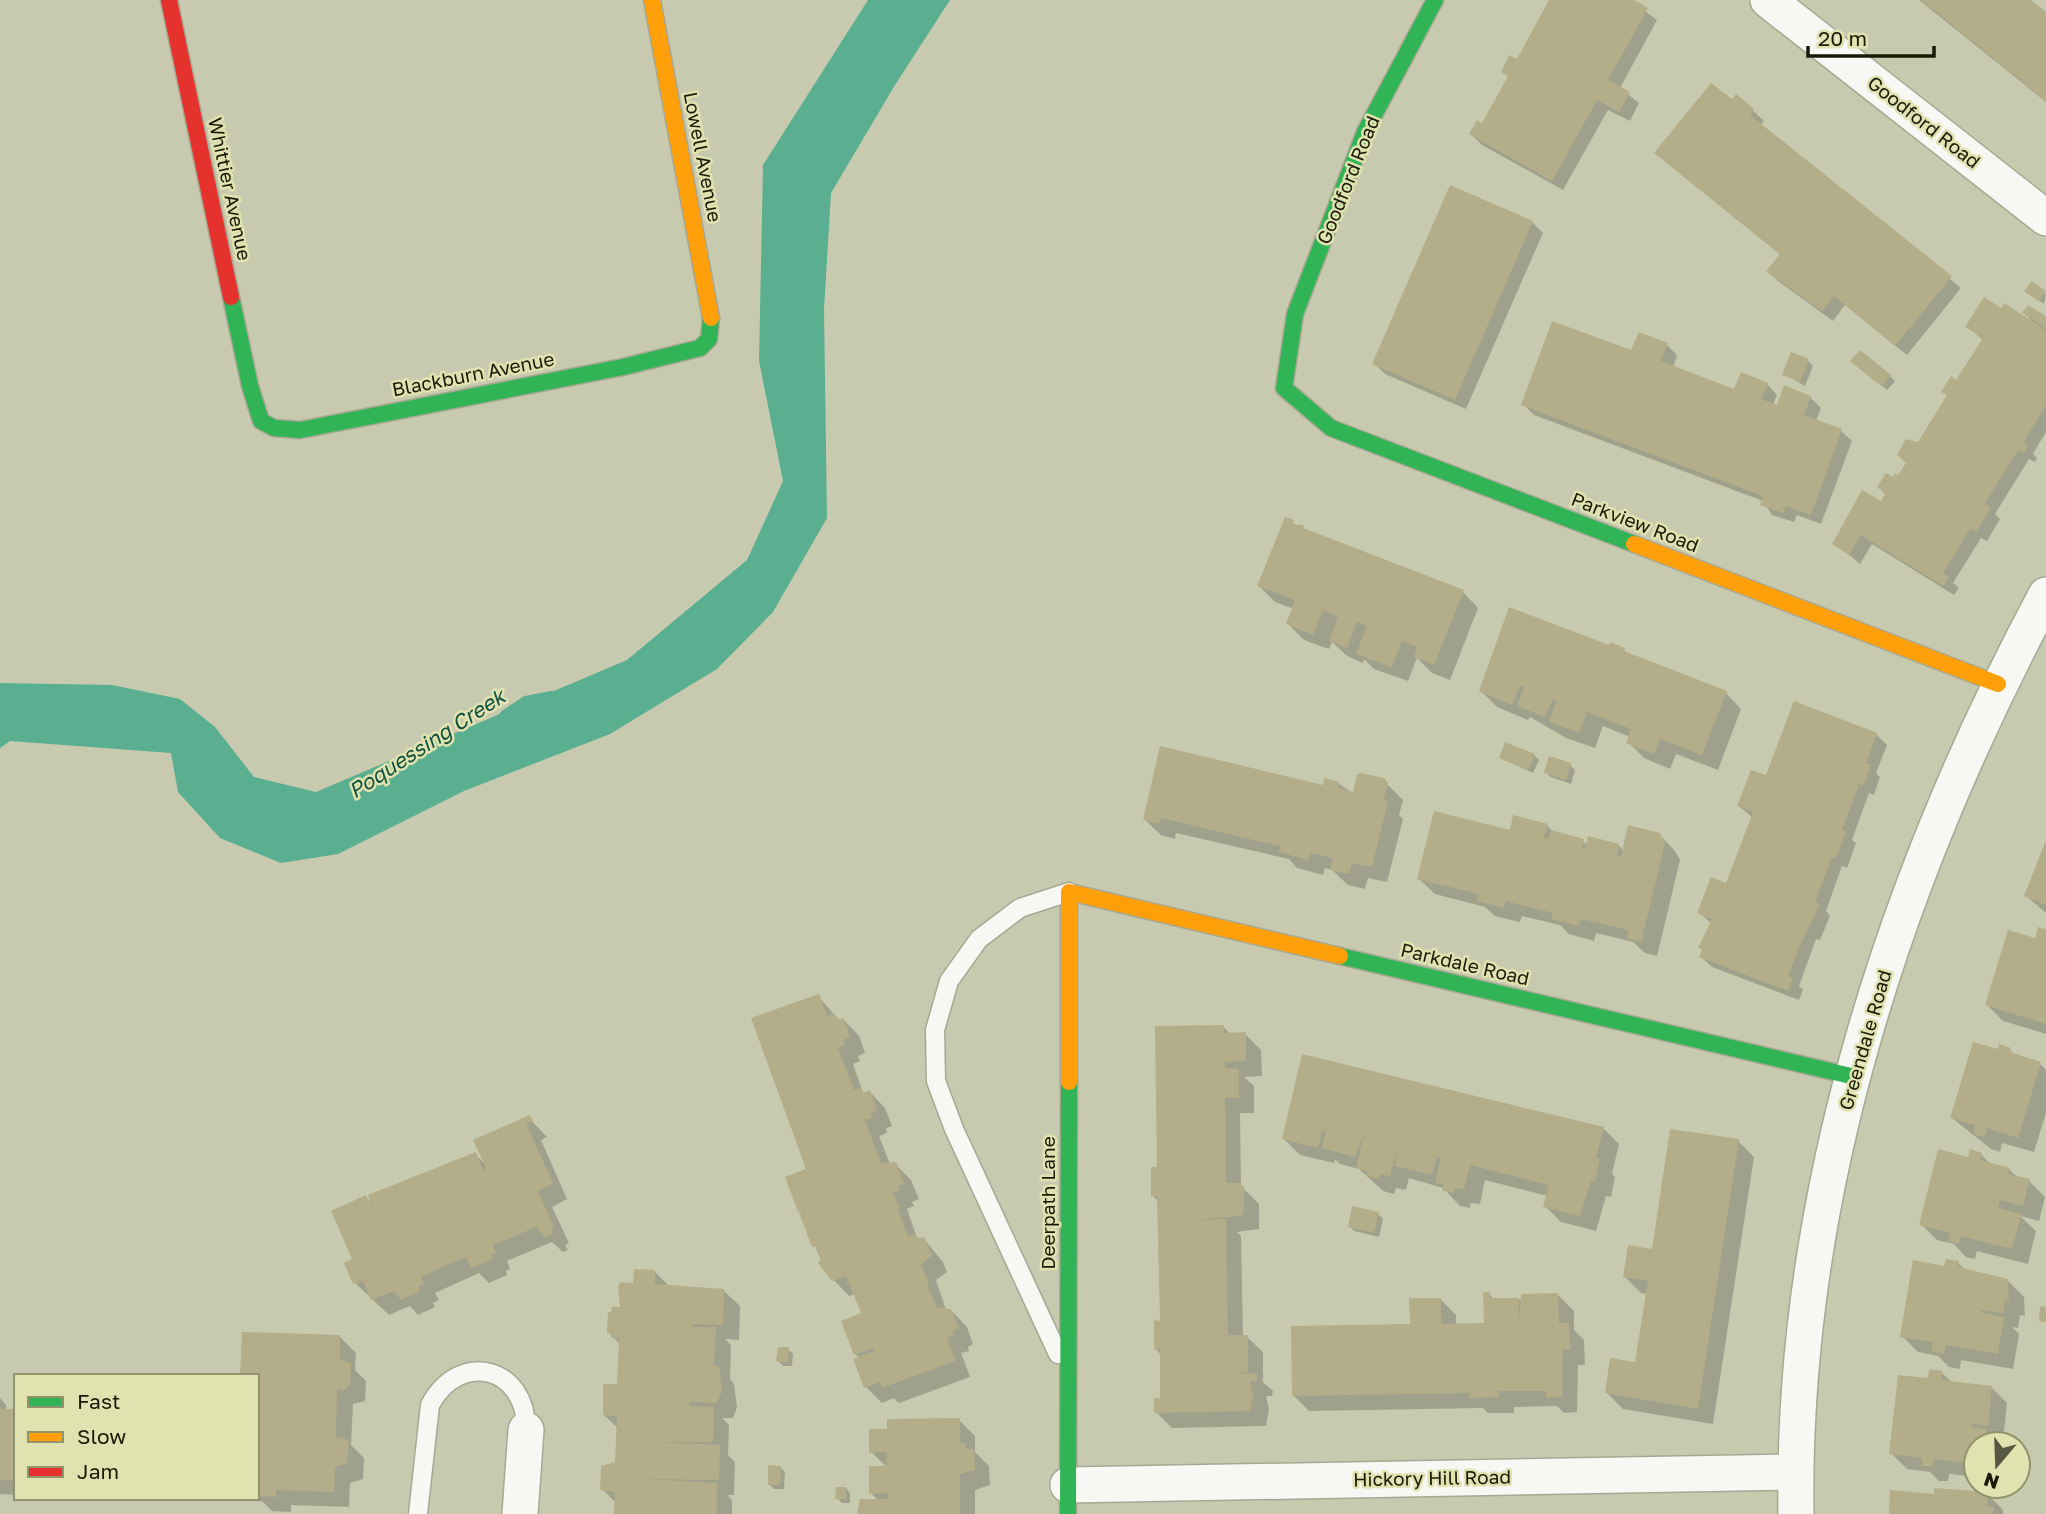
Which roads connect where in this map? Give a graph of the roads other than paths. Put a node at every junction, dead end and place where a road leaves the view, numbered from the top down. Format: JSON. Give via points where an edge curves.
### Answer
{"nodes":[{"id":1,"x":169,"y":0,"type":"edge"},
{"id":2,"x":652,"y":0,"type":"edge"},
{"id":3,"x":1435,"y":0,"type":"edge"},
{"id":4,"x":1768,"y":0,"type":"edge"},
{"id":5,"x":2046,"y":218,"type":"edge"},
{"id":6,"x":712,"y":323,"type":"joint"},
{"id":7,"x":1287,"y":369,"type":"joint"},
{"id":8,"x":250,"y":386,"type":"joint"},
{"id":9,"x":2046,"y":595,"type":"edge"},
{"id":10,"x":1998,"y":684,"type":"junction"},
{"id":11,"x":1069,"y":892,"type":"junction"},
{"id":12,"x":1851,"y":1076,"type":"junction"},
{"id":13,"x":1068,"y":1376,"type":"junction"},
{"id":14,"x":526,"y":1430,"type":"joint"},
{"id":15,"x":1795,"y":1472,"type":"junction"},
{"id":16,"x":1068,"y":1499,"type":"edge"},
{"id":17,"x":418,"y":1514,"type":"edge"},
{"id":18,"x":520,"y":1514,"type":"edge"},
{"id":19,"x":1796,"y":1514,"type":"edge"}],
"edges":[{"from":1,"to":8,"type":"street","name":"Whittier Avenue"},
{"from":2,"to":6,"type":"street","name":"Lowell Avenue"},
{"from":3,"to":7,"type":"street","name":"Goodford Road","via":[[1364,132],[1295,314]]},
{"from":4,"to":5,"type":"street","name":"Goodford Road"},
{"from":6,"to":8,"type":"street","name":"Blackburn Avenue","via":[[709,339],[700,348],[300,430],[274,428],[261,421]]},
{"from":7,"to":10,"type":"street","name":"Parkview Road","via":[[1284,388],[1331,428]]},
{"from":9,"to":10,"type":"street","name":"Greendale Road"},
{"from":10,"to":12,"type":"street","name":"Greendale Road","via":[[1912,887]]},
{"from":11,"to":12,"type":"street","name":"Parkdale Road"},
{"from":11,"to":13,"type":"street","name":"Deerpath Lane"},
{"from":11,"to":13,"type":"lane","via":[[1020,908],[979,939],[949,981],[934,1030],[936,1081],[954,1129]]},
{"from":12,"to":15,"type":"street","name":"Greendale Road","via":[[1810,1289]]},
{"from":13,"to":16,"type":"street","name":"Deerpath Lane"},
{"from":14,"to":17,"type":"lane","via":[[521,1397],[504,1380],[481,1371],[450,1379],[430,1405]]},
{"from":14,"to":18,"type":"street"},
{"from":15,"to":16,"type":"street","name":"Hickory Hill Road"},
{"from":15,"to":19,"type":"street","name":"Greendale Road"}]}
